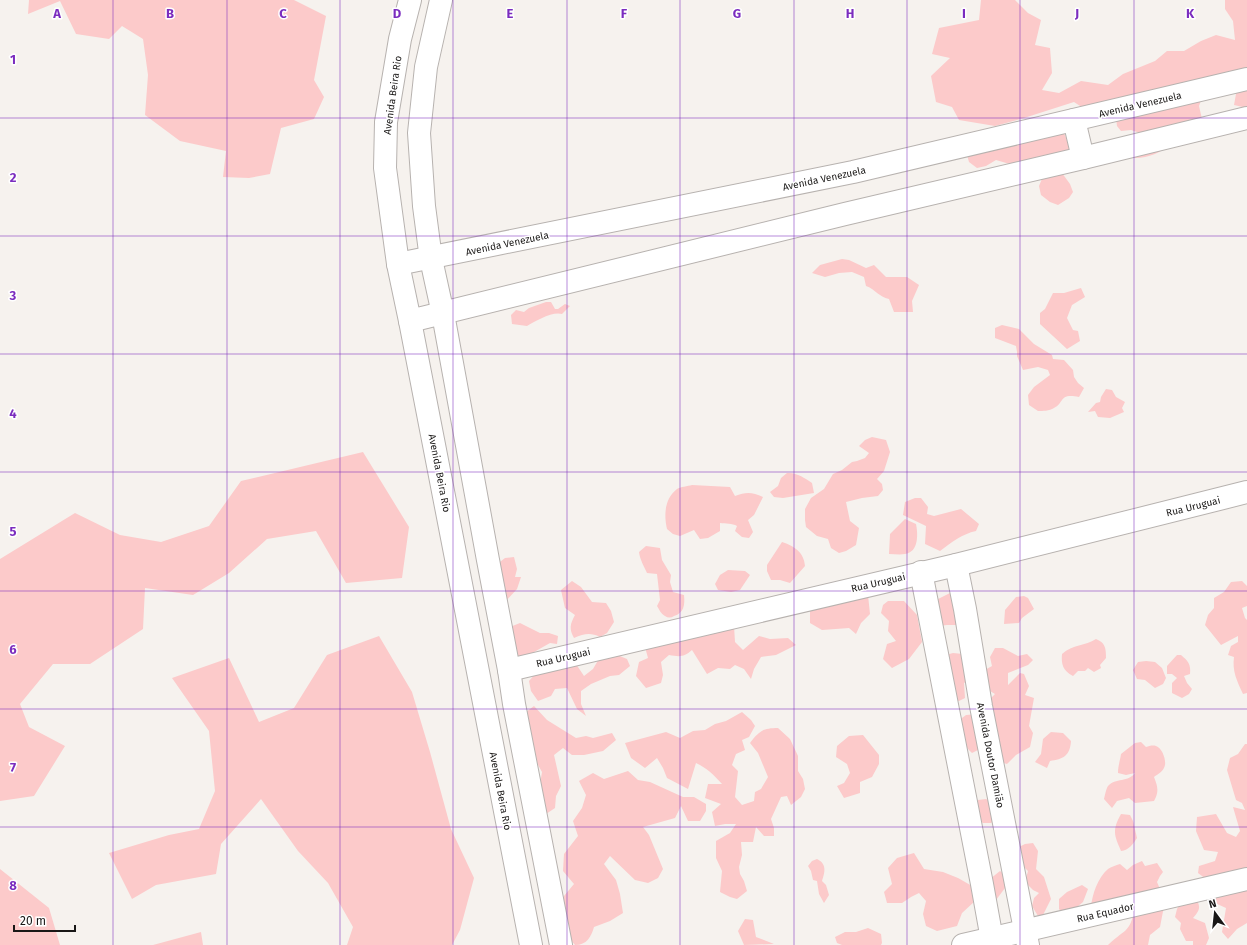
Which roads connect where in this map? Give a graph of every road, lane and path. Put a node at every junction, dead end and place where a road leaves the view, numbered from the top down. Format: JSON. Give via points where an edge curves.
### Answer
{"nodes":[{"id":1,"x":410,"y":0,"type":"edge"},
{"id":2,"x":441,"y":0,"type":"edge"},
{"id":3,"x":1247,"y":79,"type":"edge"},
{"id":4,"x":1247,"y":118,"type":"edge"},
{"id":5,"x":1074,"y":120,"type":"junction"},
{"id":6,"x":1083,"y":158,"type":"junction"},
{"id":7,"x":431,"y":258,"type":"junction"},
{"id":8,"x":398,"y":264,"type":"junction"},
{"id":9,"x":443,"y":314,"type":"junction"},
{"id":10,"x":410,"y":320,"type":"junction"},
{"id":11,"x":1247,"y":492,"type":"edge"},
{"id":12,"x":956,"y":565,"type":"junction"},
{"id":13,"x":921,"y":572,"type":"junction"},
{"id":14,"x":509,"y":670,"type":"junction"},
{"id":15,"x":1247,"y":878,"type":"edge"},
{"id":16,"x":1026,"y":938,"type":"edge"},
{"id":17,"x":992,"y":942,"type":"edge"},
{"id":18,"x":531,"y":945,"type":"edge"},
{"id":19,"x":561,"y":945,"type":"edge"},
{"id":20,"x":963,"y":945,"type":"edge"}],
"edges":[{"from":1,"to":8,"type":"street","name":"Avenida Beira Rio","via":[[400,39],[386,122],[385,168]]},
{"from":2,"to":7,"type":"street","via":[[426,67],[419,133]]},
{"from":3,"to":5,"type":"street","name":"Avenida Venezuela"},
{"from":4,"to":6,"type":"street"},
{"from":5,"to":6,"type":"street"},
{"from":5,"to":7,"type":"street","name":"Avenida Venezuela","via":[[854,172]]},
{"from":6,"to":9,"type":"street"},
{"from":7,"to":8,"type":"street","name":"Avenida Venezuela"},
{"from":7,"to":9,"type":"street"},
{"from":8,"to":10,"type":"street","name":"Avenida Beira Rio"},
{"from":9,"to":10,"type":"street"},
{"from":9,"to":14,"type":"street"},
{"from":10,"to":18,"type":"street","name":"Avenida Beira Rio"},
{"from":11,"to":12,"type":"street","name":"Rua Uruguai"},
{"from":12,"to":13,"type":"street","name":"Rua Uruguai"},
{"from":12,"to":16,"type":"street","name":"Avenida Doutor Damião"},
{"from":13,"to":14,"type":"street","name":"Rua Uruguai"},
{"from":13,"to":17,"type":"street"},
{"from":14,"to":19,"type":"street"},
{"from":15,"to":16,"type":"street","name":"Rua Equador"},
{"from":16,"to":17,"type":"street","name":"Rua Equador"},
{"from":17,"to":20,"type":"street","name":"Rua Equador"}]}
